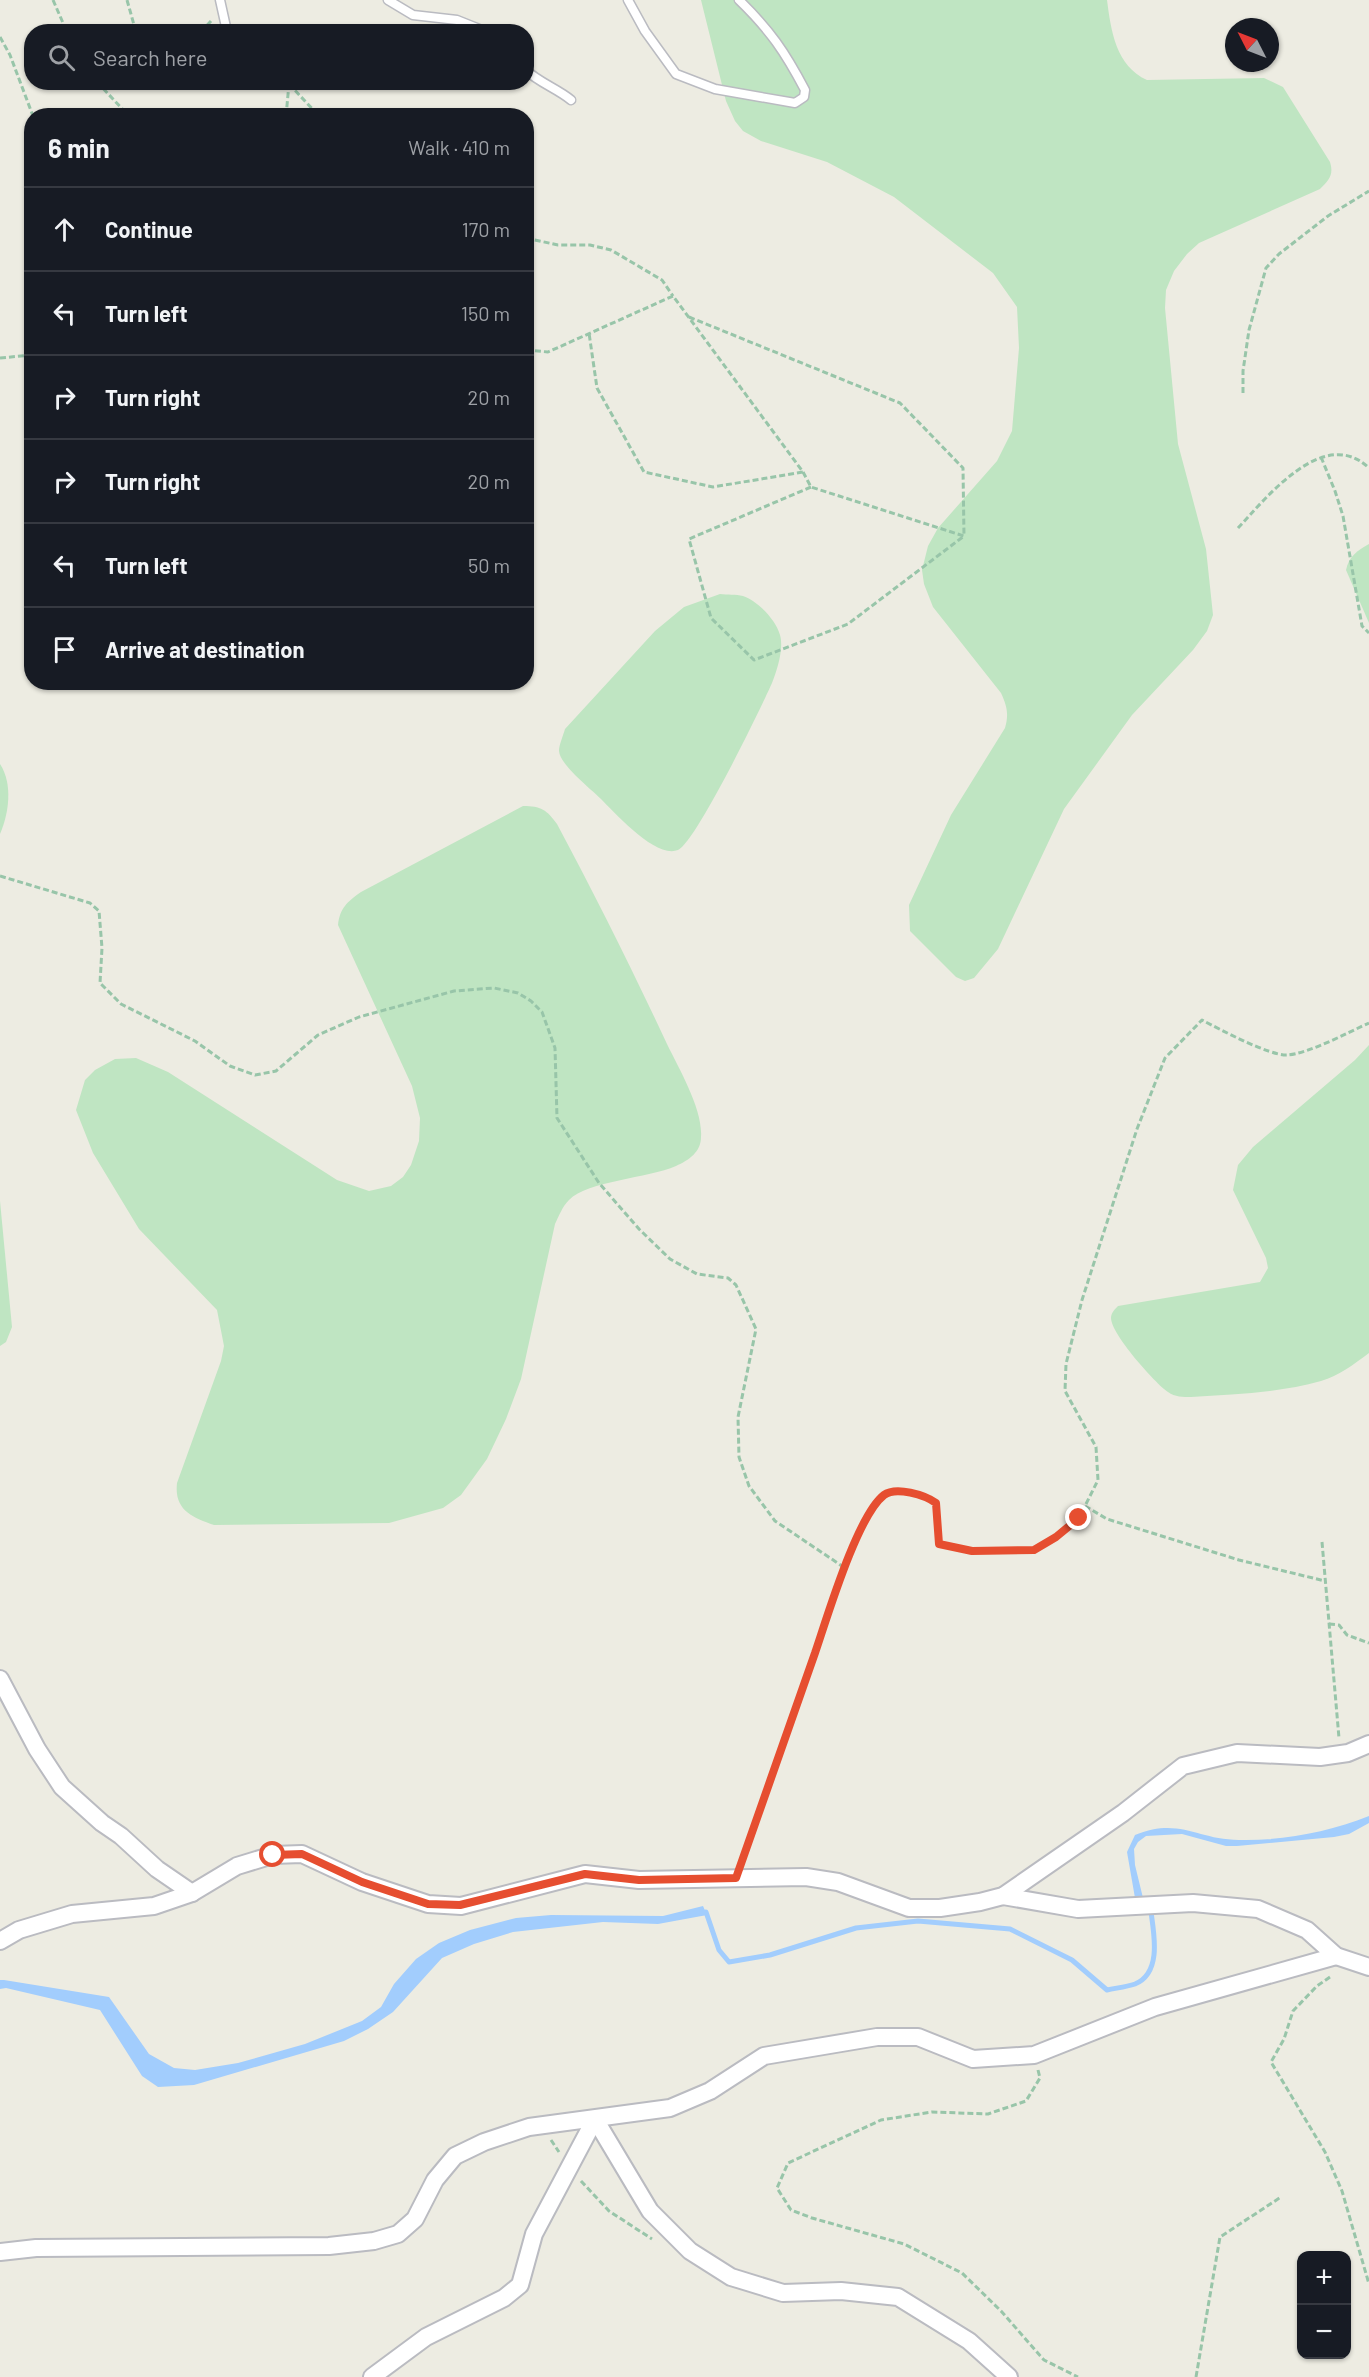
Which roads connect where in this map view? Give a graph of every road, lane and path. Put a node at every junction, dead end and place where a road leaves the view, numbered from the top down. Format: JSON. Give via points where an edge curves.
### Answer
{"nodes":[{"id":1,"x":53,"y":0,"type":"edge"},
{"id":2,"x":127,"y":0,"type":"edge"},
{"id":3,"x":220,"y":0,"type":"edge"},
{"id":4,"x":388,"y":0,"type":"edge"},
{"id":5,"x":628,"y":0,"type":"edge"},
{"id":6,"x":739,"y":0,"type":"edge"},
{"id":7,"x":64,"y":24,"type":"edge"},
{"id":8,"x":134,"y":24,"type":"edge"},
{"id":9,"x":225,"y":24,"type":"edge"},
{"id":10,"x":467,"y":24,"type":"edge"},
{"id":11,"x":0,"y":37,"type":"edge"},
{"id":12,"x":534,"y":77,"type":"edge"},
{"id":13,"x":105,"y":90,"type":"edge"},
{"id":14,"x":288,"y":90,"type":"edge"},
{"id":15,"x":295,"y":90,"type":"edge"},
{"id":16,"x":571,"y":100,"type":"dead end"},
{"id":17,"x":30,"y":108,"type":"edge"},
{"id":18,"x":121,"y":108,"type":"edge"},
{"id":19,"x":286,"y":108,"type":"edge"},
{"id":20,"x":311,"y":108,"type":"edge"},
{"id":21,"x":1369,"y":191,"type":"edge"},
{"id":22,"x":534,"y":240,"type":"edge"},
{"id":23,"x":673,"y":296,"type":"junction"},
{"id":24,"x":689,"y":316,"type":"junction"},
{"id":25,"x":589,"y":333,"type":"junction"},
{"id":26,"x":534,"y":351,"type":"edge"},
{"id":27,"x":24,"y":356,"type":"edge"},
{"id":28,"x":0,"y":358,"type":"edge"},
{"id":29,"x":1243,"y":393,"type":"dead end"},
{"id":30,"x":1321,"y":458,"type":"junction"},
{"id":31,"x":1369,"y":468,"type":"edge"},
{"id":32,"x":803,"y":472,"type":"junction"},
{"id":33,"x":811,"y":487,"type":"junction"},
{"id":34,"x":1238,"y":528,"type":"dead end"},
{"id":35,"x":964,"y":536,"type":"junction"},
{"id":36,"x":1369,"y":633,"type":"edge"},
{"id":37,"x":0,"y":876,"type":"edge"},
{"id":38,"x":1369,"y":1023,"type":"edge"},
{"id":39,"x":1085,"y":1506,"type":"junction"},
{"id":40,"x":1322,"y":1542,"type":"dead end"},
{"id":41,"x":845,"y":1568,"type":"junction"},
{"id":42,"x":1325,"y":1581,"type":"junction"},
{"id":43,"x":1329,"y":1624,"type":"junction"},
{"id":44,"x":1369,"y":1643,"type":"edge"},
{"id":45,"x":0,"y":1679,"type":"edge"},
{"id":46,"x":1369,"y":1744,"type":"edge"},
{"id":47,"x":1341,"y":1754,"type":"junction"},
{"id":48,"x":736,"y":1878,"type":"junction"},
{"id":49,"x":192,"y":1893,"type":"junction"},
{"id":50,"x":1003,"y":1896,"type":"junction"},
{"id":51,"x":0,"y":1941,"type":"edge"},
{"id":52,"x":1336,"y":1956,"type":"junction"},
{"id":53,"x":1361,"y":1964,"type":"edge"},
{"id":54,"x":1034,"y":2055,"type":"junction"},
{"id":55,"x":595,"y":2119,"type":"junction"},
{"id":56,"x":543,"y":2125,"type":"junction"},
{"id":57,"x":568,"y":2168,"type":"junction"},
{"id":58,"x":1281,"y":2197,"type":"dead end"},
{"id":59,"x":656,"y":2242,"type":"dead end"},
{"id":60,"x":0,"y":2252,"type":"edge"},
{"id":61,"x":1369,"y":2284,"type":"edge"},
{"id":62,"x":372,"y":2377,"type":"edge"},
{"id":63,"x":1009,"y":2377,"type":"edge"},
{"id":64,"x":1078,"y":2377,"type":"edge"},
{"id":65,"x":1196,"y":2377,"type":"edge"}],
"edges":[{"from":1,"to":7,"type":"path"},
{"from":2,"to":8,"type":"path"},
{"from":3,"to":9,"type":"lane"},
{"from":4,"to":10,"type":"lane","via":[[413,15]]},
{"from":5,"to":6,"type":"lane","via":[[676,74],[715,90],[795,103],[804,97],[805,90],[783,49]]},
{"from":11,"to":17,"type":"path"},
{"from":12,"to":16,"type":"lane"},
{"from":13,"to":18,"type":"path"},
{"from":14,"to":19,"type":"path"},
{"from":15,"to":20,"type":"path"},
{"from":21,"to":29,"type":"path","via":[[1328,216],[1278,254],[1266,268],[1249,330]]},
{"from":22,"to":23,"type":"path","via":[[558,245],[591,244],[611,250],[662,280]]},
{"from":23,"to":24,"type":"path"},
{"from":23,"to":25,"type":"path"},
{"from":24,"to":32,"type":"path"},
{"from":24,"to":35,"type":"path","via":[[900,403],[963,468]]},
{"from":25,"to":26,"type":"path","via":[[548,352]]},
{"from":25,"to":32,"type":"path","via":[[597,388],[644,472],[713,487]]},
{"from":27,"to":28,"type":"path"},
{"from":30,"to":31,"type":"path","via":[[1333,454],[1351,456]]},
{"from":30,"to":34,"type":"path","via":[[1290,476]]},
{"from":30,"to":36,"type":"path","via":[[1343,516],[1362,626]]},
{"from":32,"to":33,"type":"path"},
{"from":33,"to":35,"type":"path"},
{"from":33,"to":35,"type":"path","via":[[689,539],[711,618],[754,660],[848,624]]},
{"from":37,"to":41,"type":"path","via":[[90,903],[99,911],[100,983],[121,1004],[195,1041],[230,1066],[255,1075],[276,1071],[318,1035],[370,1014],[454,991],[494,987],[531,1001],[542,1012],[555,1048],[557,1118],[599,1183],[670,1258],[697,1274],[728,1278],[736,1285],[756,1329],[738,1417],[739,1457],[749,1486],[776,1521]]},
{"from":38,"to":39,"type":"path","via":[[1288,1055],[1273,1053],[1202,1020],[1165,1058],[1137,1129],[1066,1364],[1065,1391],[1096,1447],[1098,1480]]},
{"from":39,"to":41,"type":"path","via":[[1079,1518],[1034,1550],[972,1551],[939,1544],[936,1503],[929,1498],[899,1491],[885,1494],[867,1515]]},
{"from":39,"to":42,"type":"path","via":[[1107,1520]]},
{"from":40,"to":42,"type":"path"},
{"from":41,"to":48,"type":"path"},
{"from":42,"to":43,"type":"path"},
{"from":43,"to":44,"type":"path","via":[[1339,1625],[1347,1635]]},
{"from":43,"to":47,"type":"path"},
{"from":45,"to":49,"type":"street","via":[[62,1787],[157,1869]]},
{"from":46,"to":47,"type":"street"},
{"from":47,"to":50,"type":"street","via":[[1237,1753],[1183,1766]]},
{"from":48,"to":49,"type":"street","via":[[639,1880],[585,1874],[460,1905],[428,1904],[362,1882],[302,1854],[273,1855],[237,1866]]},
{"from":48,"to":50,"type":"street","via":[[807,1877],[838,1882],[909,1908],[940,1908]]},
{"from":49,"to":51,"type":"street","via":[[153,1905],[72,1914],[19,1930]]},
{"from":50,"to":52,"type":"street","via":[[1078,1909],[1192,1903],[1258,1909],[1306,1930]]},
{"from":52,"to":53,"type":"street"},
{"from":52,"to":54,"type":"street","via":[[1155,2007]]},
{"from":53,"to":61,"type":"path","via":[[1317,1986],[1293,2011],[1271,2062],[1325,2152],[1342,2191]]},
{"from":54,"to":55,"type":"street","via":[[973,2059],[918,2037],[877,2037],[764,2056],[710,2091],[670,2108]]},
{"from":54,"to":64,"type":"path","via":[[1040,2079],[1026,2101],[988,2114],[932,2112],[881,2120],[788,2163],[777,2188],[791,2210],[904,2244],[962,2273],[1044,2360]]},
{"from":55,"to":56,"type":"street"},
{"from":55,"to":57,"type":"street"},
{"from":55,"to":63,"type":"street","via":[[650,2211],[690,2251],[731,2277],[783,2293],[841,2291],[898,2297],[969,2341]]},
{"from":56,"to":57,"type":"path"},
{"from":56,"to":60,"type":"street","via":[[484,2142],[455,2156],[435,2180],[415,2219],[398,2234],[374,2241],[329,2246],[36,2248]]},
{"from":57,"to":59,"type":"path","via":[[609,2211]]},
{"from":57,"to":62,"type":"street","via":[[534,2234],[520,2285],[504,2298],[426,2337]]},
{"from":58,"to":65,"type":"path","via":[[1220,2237]]}]}
